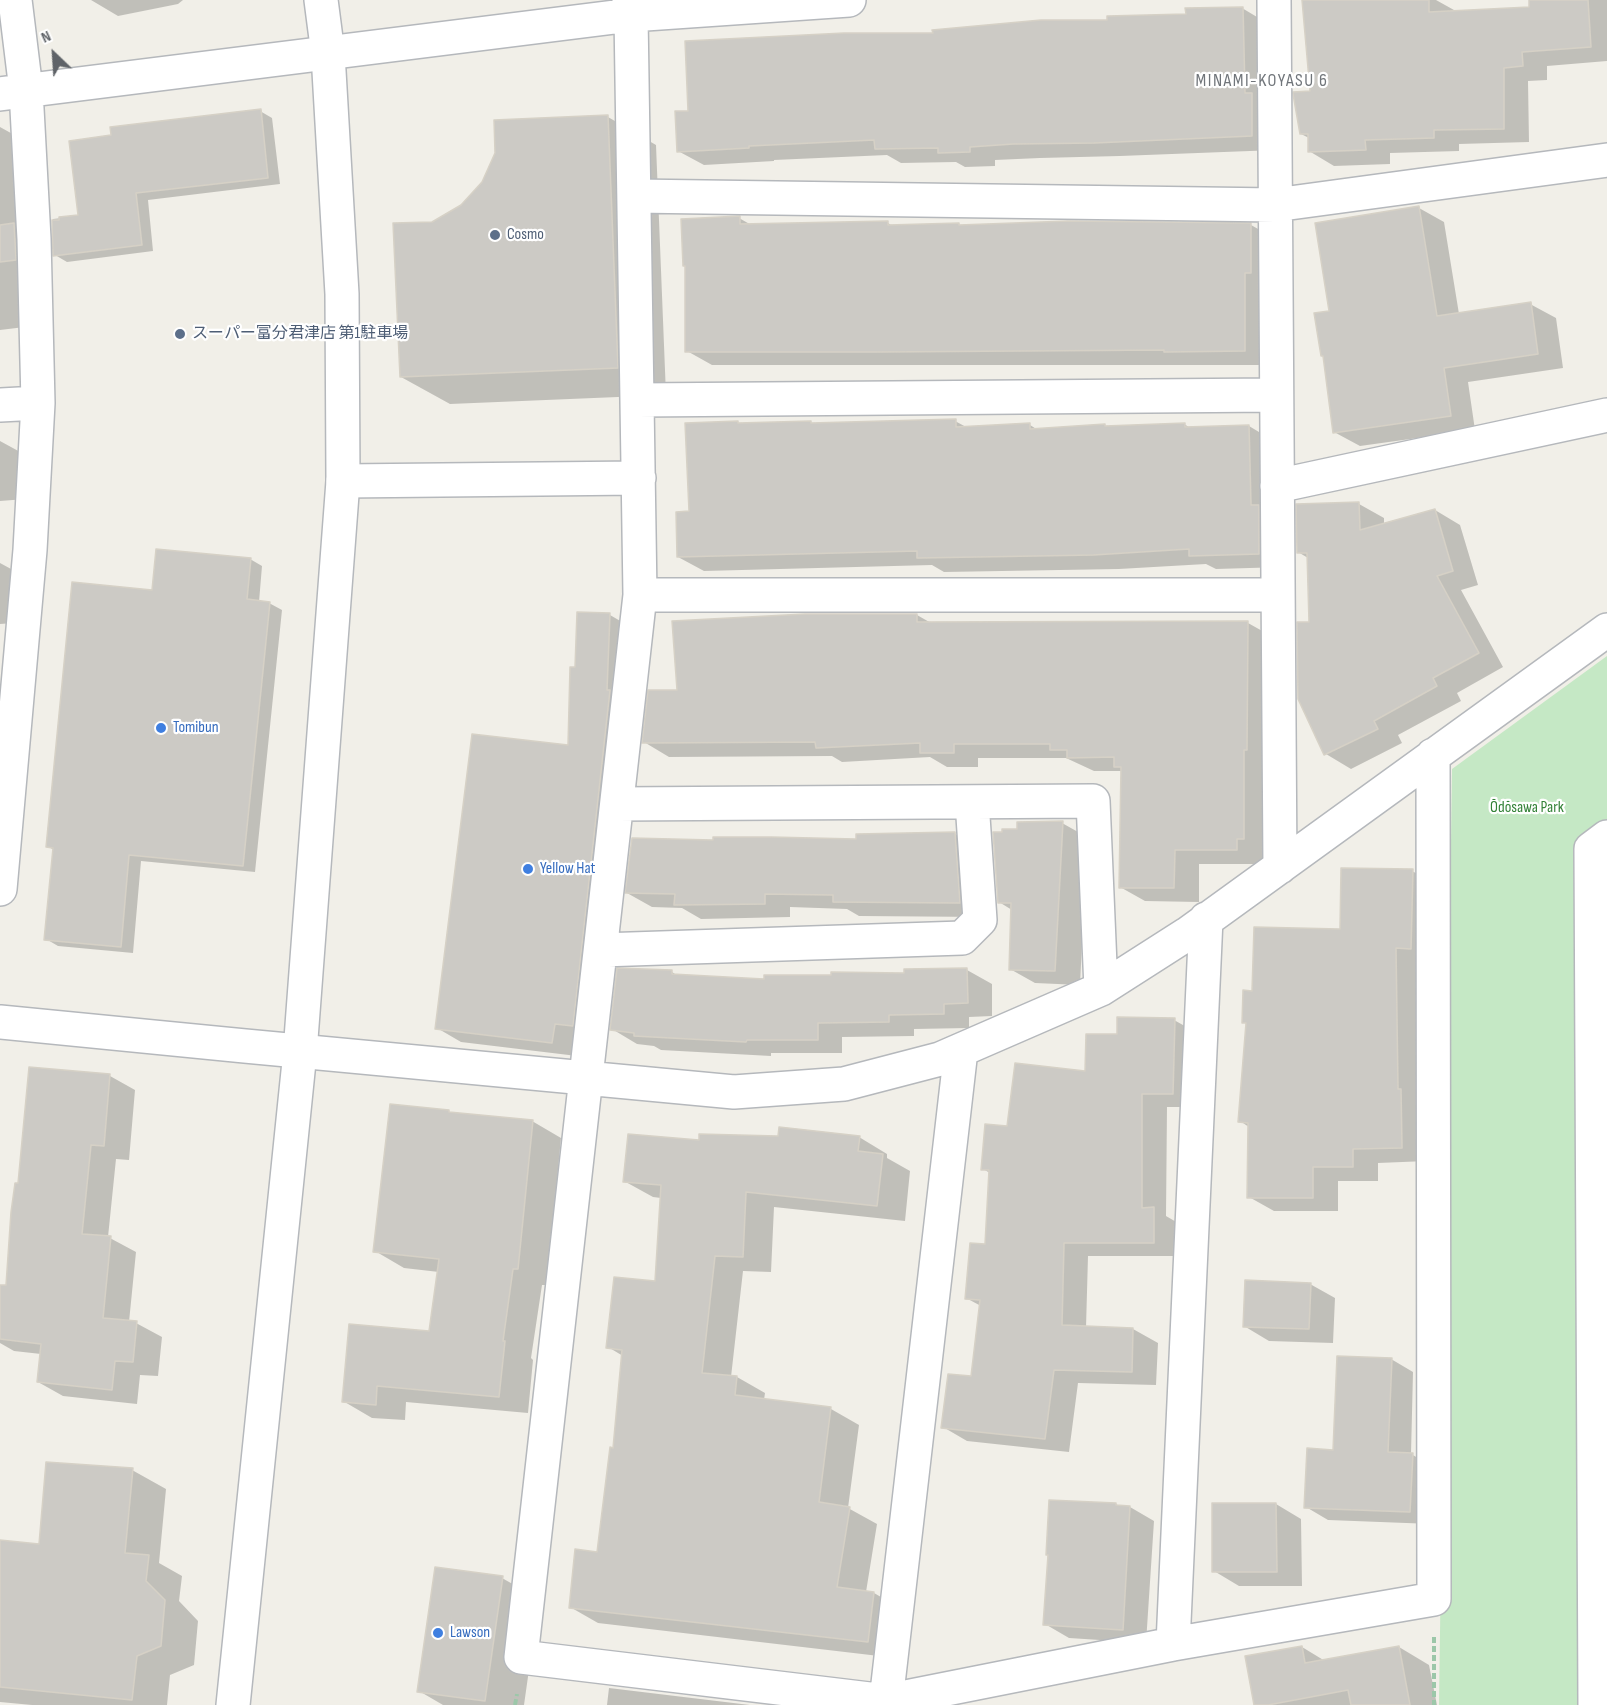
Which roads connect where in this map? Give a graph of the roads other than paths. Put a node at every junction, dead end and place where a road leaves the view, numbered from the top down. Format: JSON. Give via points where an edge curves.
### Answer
{"nodes":[{"id":1,"x":15,"y":0,"type":"edge"},
{"id":2,"x":321,"y":0,"type":"edge"},
{"id":3,"x":849,"y":0,"type":"edge"},
{"id":4,"x":1274,"y":0,"type":"edge"},
{"id":5,"x":630,"y":8,"type":"edge"},
{"id":6,"x":328,"y":54,"type":"junction"},
{"id":7,"x":13,"y":92,"type":"edge"},
{"id":8,"x":1607,"y":160,"type":"edge"},
{"id":9,"x":634,"y":196,"type":"junction"},
{"id":10,"x":1275,"y":205,"type":"junction"},
{"id":11,"x":1276,"y":395,"type":"junction"},
{"id":12,"x":637,"y":399,"type":"junction"},
{"id":13,"x":38,"y":403,"type":"junction"},
{"id":14,"x":0,"y":405,"type":"edge"},
{"id":15,"x":1607,"y":415,"type":"edge"},
{"id":16,"x":639,"y":478,"type":"junction"},
{"id":17,"x":343,"y":481,"type":"junction"},
{"id":18,"x":1277,"y":486,"type":"junction"},
{"id":19,"x":1277,"y":595,"type":"junction"},
{"id":20,"x":640,"y":596,"type":"junction"},
{"id":21,"x":1607,"y":630,"type":"edge"},
{"id":22,"x":8,"y":707,"type":"edge"},
{"id":23,"x":1433,"y":755,"type":"junction"},
{"id":24,"x":972,"y":802,"type":"junction"},
{"id":25,"x":617,"y":804,"type":"junction"},
{"id":26,"x":1607,"y":837,"type":"edge"},
{"id":27,"x":1280,"y":867,"type":"junction"},
{"id":28,"x":0,"y":889,"type":"edge"},
{"id":29,"x":1206,"y":919,"type":"junction"},
{"id":30,"x":601,"y":950,"type":"junction"},
{"id":31,"x":1101,"y":989,"type":"junction"},
{"id":32,"x":0,"y":1022,"type":"edge"},
{"id":33,"x":961,"y":1050,"type":"junction"},
{"id":34,"x":300,"y":1052,"type":"junction"},
{"id":35,"x":586,"y":1078,"type":"junction"},
{"id":36,"x":1600,"y":1466,"type":"edge"},
{"id":37,"x":1173,"y":1644,"type":"junction"},
{"id":38,"x":886,"y":1701,"type":"junction"},
{"id":39,"x":233,"y":1705,"type":"edge"},
{"id":40,"x":1595,"y":1705,"type":"edge"}],
"edges":[{"from":1,"to":7,"type":"street"},
{"from":2,"to":6,"type":"street"},
{"from":3,"to":5,"type":"street"},
{"from":4,"to":10,"type":"street"},
{"from":5,"to":6,"type":"street"},
{"from":5,"to":9,"type":"street"},
{"from":6,"to":7,"type":"street"},
{"from":6,"to":17,"type":"street","via":[[342,294]]},
{"from":7,"to":13,"type":"street","via":[[34,239]]},
{"from":8,"to":10,"type":"street"},
{"from":9,"to":10,"type":"street"},
{"from":9,"to":12,"type":"street"},
{"from":10,"to":11,"type":"street"},
{"from":11,"to":12,"type":"street"},
{"from":11,"to":18,"type":"street"},
{"from":12,"to":16,"type":"street"},
{"from":13,"to":14,"type":"street"},
{"from":13,"to":22,"type":"street","via":[[30,550]]},
{"from":15,"to":18,"type":"street"},
{"from":16,"to":17,"type":"street"},
{"from":16,"to":20,"type":"street"},
{"from":17,"to":34,"type":"street"},
{"from":18,"to":19,"type":"street"},
{"from":19,"to":20,"type":"street"},
{"from":19,"to":27,"type":"street"},
{"from":20,"to":25,"type":"street"},
{"from":21,"to":23,"type":"street"},
{"from":22,"to":28,"type":"street"},
{"from":23,"to":27,"type":"street"},
{"from":23,"to":37,"type":"street","via":[[1434,1599]]},
{"from":24,"to":25,"type":"street"},
{"from":24,"to":30,"type":"street","via":[[980,920],[962,938]]},
{"from":24,"to":31,"type":"street","via":[[1093,801]]},
{"from":25,"to":30,"type":"street"},
{"from":26,"to":36,"type":"street","via":[[1591,849]]},
{"from":27,"to":29,"type":"street"},
{"from":29,"to":31,"type":"street"},
{"from":29,"to":37,"type":"street"},
{"from":30,"to":35,"type":"street"},
{"from":31,"to":33,"type":"street"},
{"from":32,"to":34,"type":"street"},
{"from":33,"to":35,"type":"street","via":[[844,1084],[734,1092]]},
{"from":33,"to":38,"type":"street"},
{"from":34,"to":35,"type":"street"},
{"from":34,"to":39,"type":"street"},
{"from":35,"to":38,"type":"street","via":[[521,1658]]},
{"from":36,"to":40,"type":"street"},
{"from":37,"to":38,"type":"street"}]}
